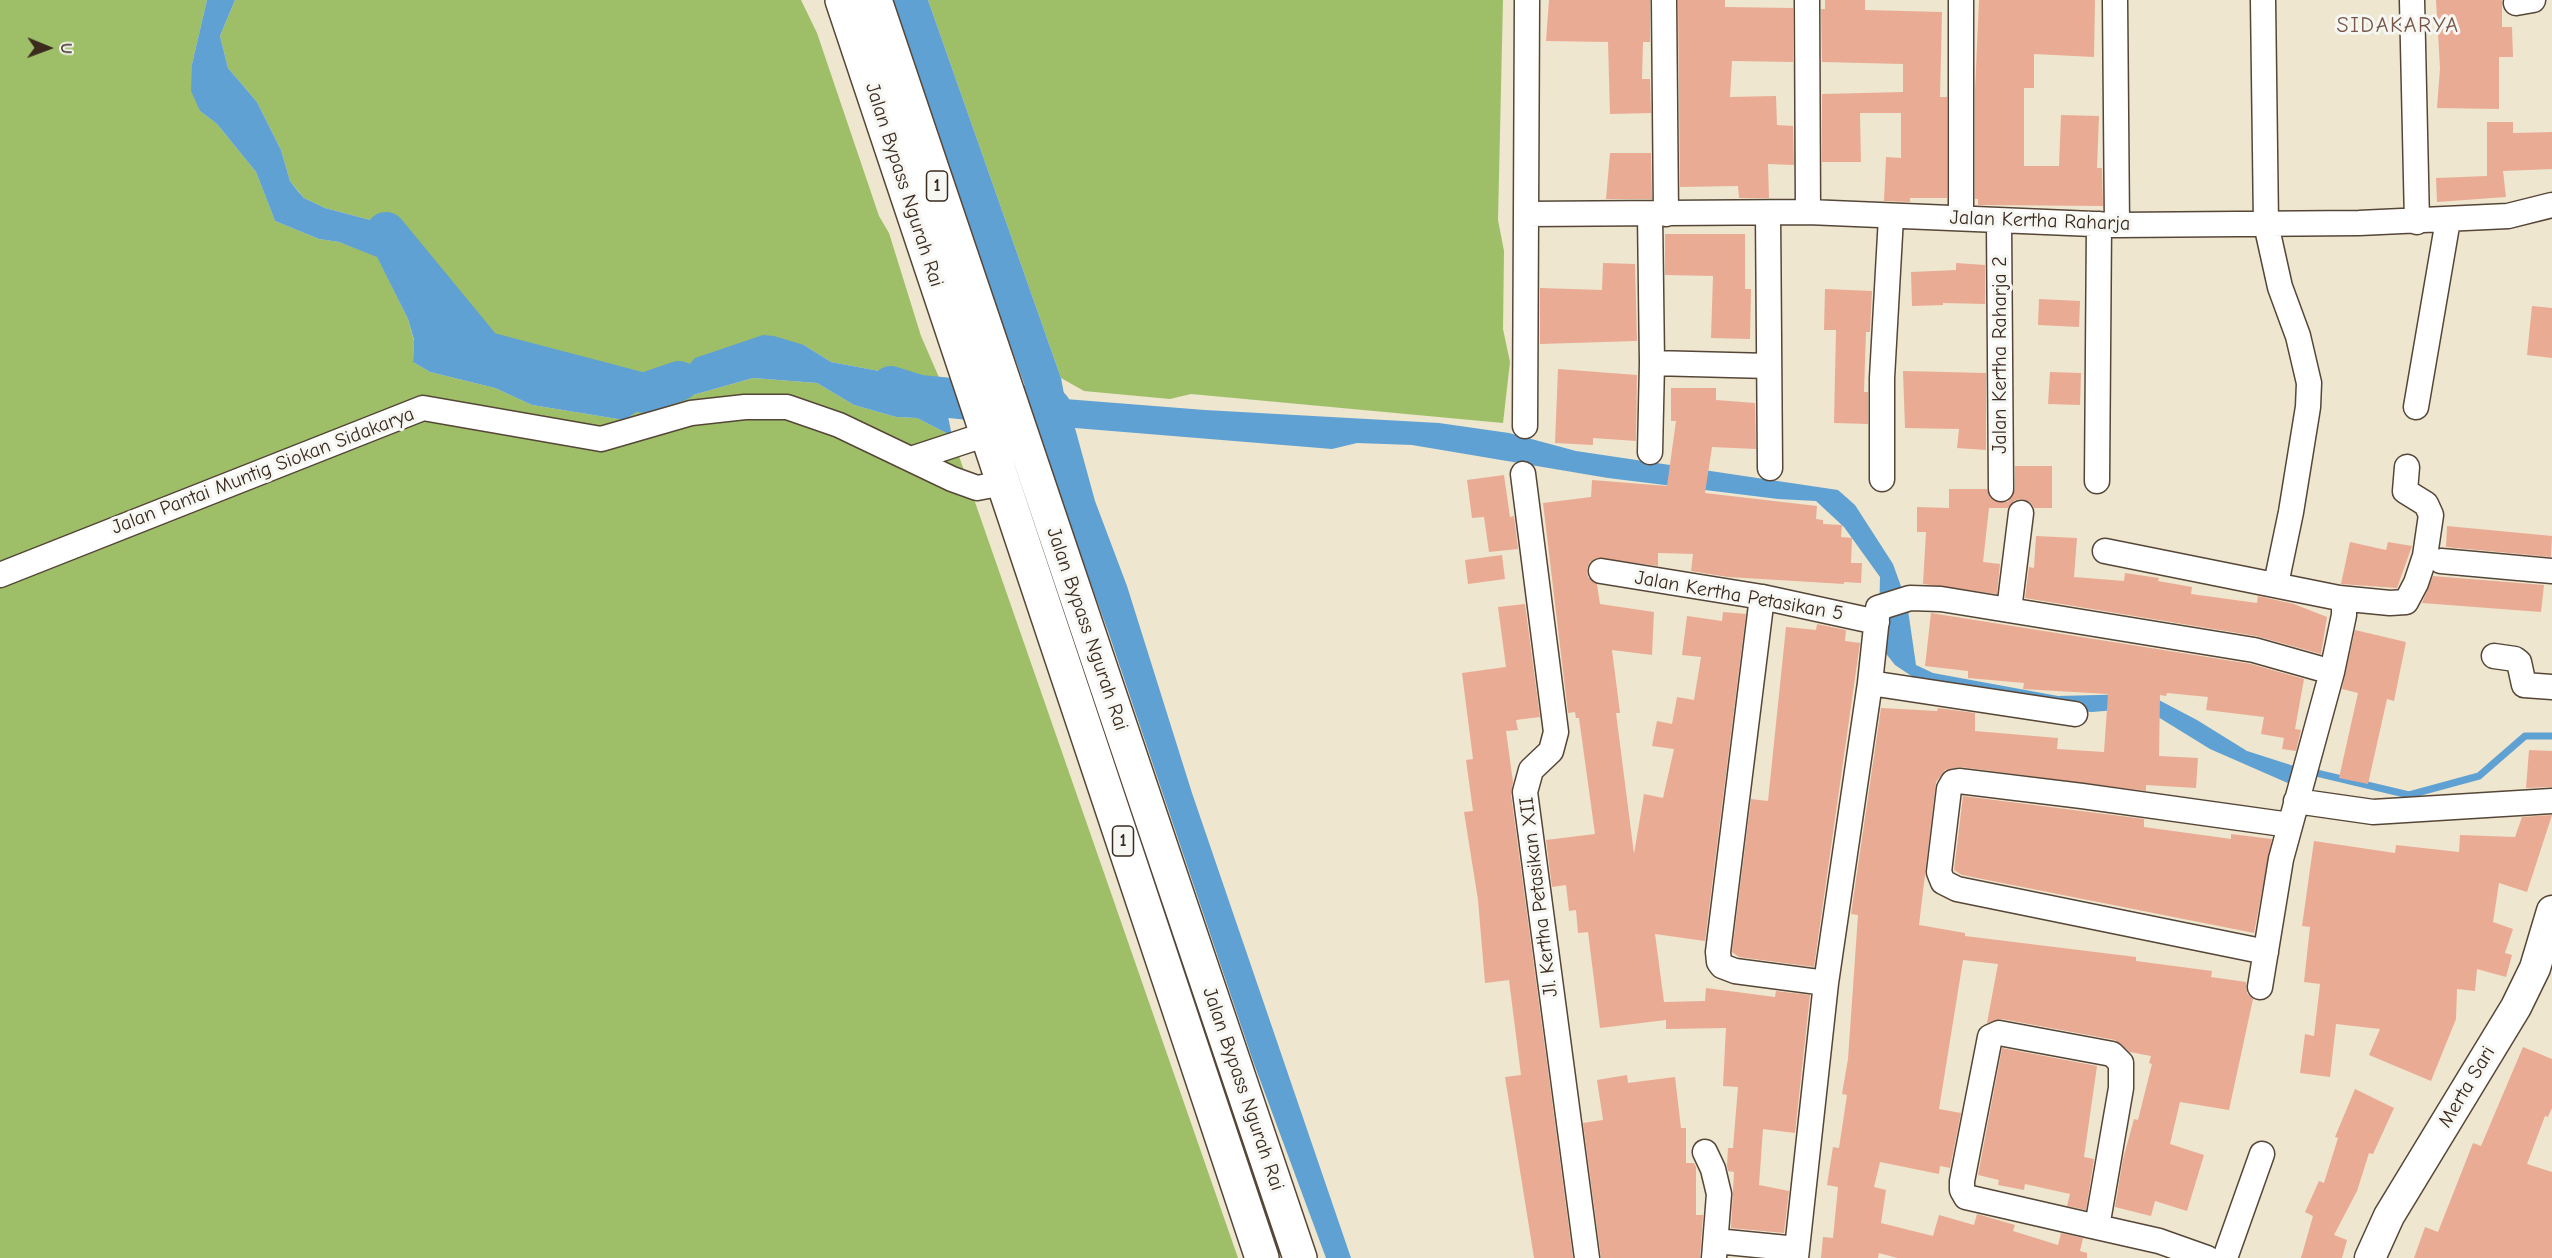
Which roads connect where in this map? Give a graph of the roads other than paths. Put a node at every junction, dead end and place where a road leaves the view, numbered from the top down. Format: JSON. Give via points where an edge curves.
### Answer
{"nodes":[{"id":1,"x":842,"y":0,"type":"edge"},
{"id":2,"x":874,"y":0,"type":"edge"},
{"id":3,"x":1527,"y":0,"type":"edge"},
{"id":4,"x":1664,"y":0,"type":"edge"},
{"id":5,"x":1807,"y":0,"type":"edge"},
{"id":6,"x":1961,"y":0,"type":"edge"},
{"id":7,"x":2115,"y":0,"type":"edge"},
{"id":8,"x":2263,"y":0,"type":"edge"},
{"id":9,"x":2412,"y":0,"type":"edge"},
{"id":10,"x":2552,"y":205,"type":"edge"},
{"id":11,"x":1808,"y":212,"type":"junction"},
{"id":12,"x":1768,"y":213,"type":"junction"},
{"id":13,"x":1526,"y":214,"type":"junction"},
{"id":14,"x":1658,"y":214,"type":"junction"},
{"id":15,"x":1891,"y":217,"type":"junction"},
{"id":16,"x":1961,"y":218,"type":"junction"},
{"id":17,"x":2448,"y":220,"type":"junction"},
{"id":18,"x":1999,"y":222,"type":"junction"},
{"id":19,"x":2417,"y":222,"type":"junction"},
{"id":20,"x":2108,"y":224,"type":"junction"},
{"id":21,"x":2266,"y":224,"type":"junction"},
{"id":22,"x":1652,"y":363,"type":"junction"},
{"id":23,"x":1769,"y":366,"type":"junction"},
{"id":24,"x":2416,"y":407,"type":"dead end"},
{"id":25,"x":1525,"y":426,"type":"dead end"},
{"id":26,"x":985,"y":429,"type":"junction"},
{"id":27,"x":1650,"y":452,"type":"dead end"},
{"id":28,"x":914,"y":458,"type":"junction"},
{"id":29,"x":2408,"y":466,"type":"dead end"},
{"id":30,"x":1770,"y":468,"type":"dead end"},
{"id":31,"x":1523,"y":474,"type":"dead end"},
{"id":32,"x":1882,"y":479,"type":"dead end"},
{"id":33,"x":2097,"y":481,"type":"dead end"},
{"id":34,"x":1004,"y":483,"type":"junction"},
{"id":35,"x":2001,"y":489,"type":"dead end"},
{"id":36,"x":2021,"y":513,"type":"dead end"},
{"id":37,"x":2105,"y":551,"type":"dead end"},
{"id":38,"x":2441,"y":561,"type":"dead end"},
{"id":39,"x":1601,"y":571,"type":"dead end"},
{"id":40,"x":2552,"y":571,"type":"edge"},
{"id":41,"x":0,"y":575,"type":"edge"},
{"id":42,"x":2276,"y":584,"type":"junction"},
{"id":43,"x":1762,"y":597,"type":"junction"},
{"id":44,"x":2339,"y":598,"type":"junction"},
{"id":45,"x":2009,"y":610,"type":"junction"},
{"id":46,"x":1877,"y":615,"type":"junction"},
{"id":47,"x":2494,"y":656,"type":"dead end"},
{"id":48,"x":2332,"y":672,"type":"junction"},
{"id":49,"x":1870,"y":683,"type":"junction"},
{"id":50,"x":2552,"y":687,"type":"edge"},
{"id":51,"x":2075,"y":714,"type":"dead end"},
{"id":52,"x":2302,"y":783,"type":"junction"},
{"id":53,"x":2552,"y":801,"type":"edge"},
{"id":54,"x":2290,"y":825,"type":"junction"},
{"id":55,"x":2552,"y":911,"type":"edge"},
{"id":56,"x":2266,"y":952,"type":"junction"},
{"id":57,"x":1826,"y":982,"type":"junction"},
{"id":58,"x":2260,"y":987,"type":"dead end"},
{"id":59,"x":1705,"y":1152,"type":"dead end"},
{"id":60,"x":2262,"y":1154,"type":"dead end"},
{"id":61,"x":2097,"y":1227,"type":"junction"},
{"id":62,"x":1715,"y":1250,"type":"edge"},
{"id":63,"x":1797,"y":1254,"type":"edge"},
{"id":64,"x":1262,"y":1258,"type":"edge"},
{"id":65,"x":1300,"y":1258,"type":"edge"},
{"id":66,"x":1587,"y":1258,"type":"edge"},
{"id":67,"x":2206,"y":1258,"type":"edge"},
{"id":68,"x":2225,"y":1258,"type":"edge"},
{"id":69,"x":2370,"y":1258,"type":"edge"}],
"edges":[{"from":1,"to":26,"type":"highway","name":"Jalan Bypass Ngurah Rai","number":"1"},
{"from":2,"to":65,"type":"highway","name":"Jalan Bypass Ngurah Rai","number":"1"},
{"from":3,"to":13,"type":"street"},
{"from":4,"to":14,"type":"street"},
{"from":5,"to":11,"type":"street"},
{"from":6,"to":16,"type":"street"},
{"from":7,"to":20,"type":"street"},
{"from":8,"to":21,"type":"street"},
{"from":9,"to":19,"type":"street"},
{"from":10,"to":17,"type":"street","name":"Jalan Kertha Raharja","via":[[2508,216]]},
{"from":11,"to":12,"type":"street","name":"Jalan Kertha Raharja"},
{"from":11,"to":15,"type":"street","name":"Jalan Kertha Raharja"},
{"from":12,"to":14,"type":"street","name":"Jalan Kertha Raharja"},
{"from":12,"to":23,"type":"street"},
{"from":13,"to":14,"type":"street","name":"Jalan Kertha Raharja"},
{"from":13,"to":25,"type":"street"},
{"from":14,"to":22,"type":"street"},
{"from":15,"to":16,"type":"street","name":"Jalan Kertha Raharja"},
{"from":15,"to":32,"type":"street","via":[[1882,378]]},
{"from":16,"to":18,"type":"street","name":"Jalan Kertha Raharja"},
{"from":17,"to":19,"type":"street","name":"Jalan Kertha Raharja"},
{"from":17,"to":24,"type":"street"},
{"from":18,"to":20,"type":"street","name":"Jalan Kertha Raharja"},
{"from":18,"to":35,"type":"street","name":"Jalan Kertha Raharja 2"},
{"from":19,"to":21,"type":"street","name":"Jalan Kertha Raharja"},
{"from":20,"to":21,"type":"street","name":"Jalan Kertha Raharja"},
{"from":20,"to":33,"type":"street"},
{"from":21,"to":42,"type":"street","via":[[2309,383],[2291,512]]},
{"from":22,"to":23,"type":"street"},
{"from":22,"to":27,"type":"street"},
{"from":23,"to":30,"type":"street"},
{"from":26,"to":28,"type":"street"},
{"from":26,"to":34,"type":"highway","name":"Jalan Bypass Ngurah Rai","number":"1"},
{"from":28,"to":34,"type":"street","name":"Jalan Pantai Muntig Siokan Sidakarya","via":[[977,488]]},
{"from":28,"to":41,"type":"street","name":"Jalan Pantai Muntig Siokan Sidakarya","via":[[787,407],[692,413],[601,439],[423,408]]},
{"from":29,"to":44,"type":"street","via":[[2405,491],[2426,504],[2431,515],[2425,556],[2410,598],[2400,603]]},
{"from":31,"to":66,"type":"street","name":"Jl. Kertha Petasikan XII","via":[[1556,732],[1551,751],[1531,770],[1524,792]]},
{"from":34,"to":64,"type":"highway","name":"Jalan Bypass Ngurah Rai","number":"1"},
{"from":36,"to":45,"type":"street"},
{"from":37,"to":42,"type":"street"},
{"from":38,"to":40,"type":"street"},
{"from":39,"to":43,"type":"street","name":"Jalan Kertha Petasikan 5"},
{"from":42,"to":44,"type":"street"},
{"from":43,"to":46,"type":"street","name":"Jalan Kertha Petasikan 5"},
{"from":43,"to":57,"type":"street","via":[[1719,962],[1735,971]]},
{"from":44,"to":48,"type":"street","via":[[2344,615]]},
{"from":45,"to":46,"type":"street","via":[[1910,598]]},
{"from":45,"to":48,"type":"street","via":[[2254,650]]},
{"from":46,"to":49,"type":"street"},
{"from":47,"to":50,"type":"street","via":[[2519,662],[2523,685]]},
{"from":48,"to":52,"type":"street"},
{"from":49,"to":51,"type":"street"},
{"from":49,"to":57,"type":"street"},
{"from":52,"to":53,"type":"street","via":[[2373,812]]},
{"from":52,"to":54,"type":"street"},
{"from":54,"to":56,"type":"street"},
{"from":54,"to":56,"type":"street","via":[[1970,783],[1953,783],[1949,789],[1939,872],[1943,882],[1957,890]]},
{"from":55,"to":69,"type":"street","name":"Merta Sari","via":[[2535,968],[2516,1007],[2390,1216]]},
{"from":56,"to":58,"type":"street"},
{"from":57,"to":63,"type":"street"},
{"from":59,"to":62,"type":"street","via":[[1719,1194]]},
{"from":60,"to":68,"type":"street"},
{"from":61,"to":61,"type":"street","via":[[1966,1197],[1962,1190],[1990,1037],[1999,1033],[2112,1054],[2121,1062],[2121,1088]]},
{"from":61,"to":67,"type":"street","via":[[2159,1241]]},
{"from":62,"to":63,"type":"street"}]}
